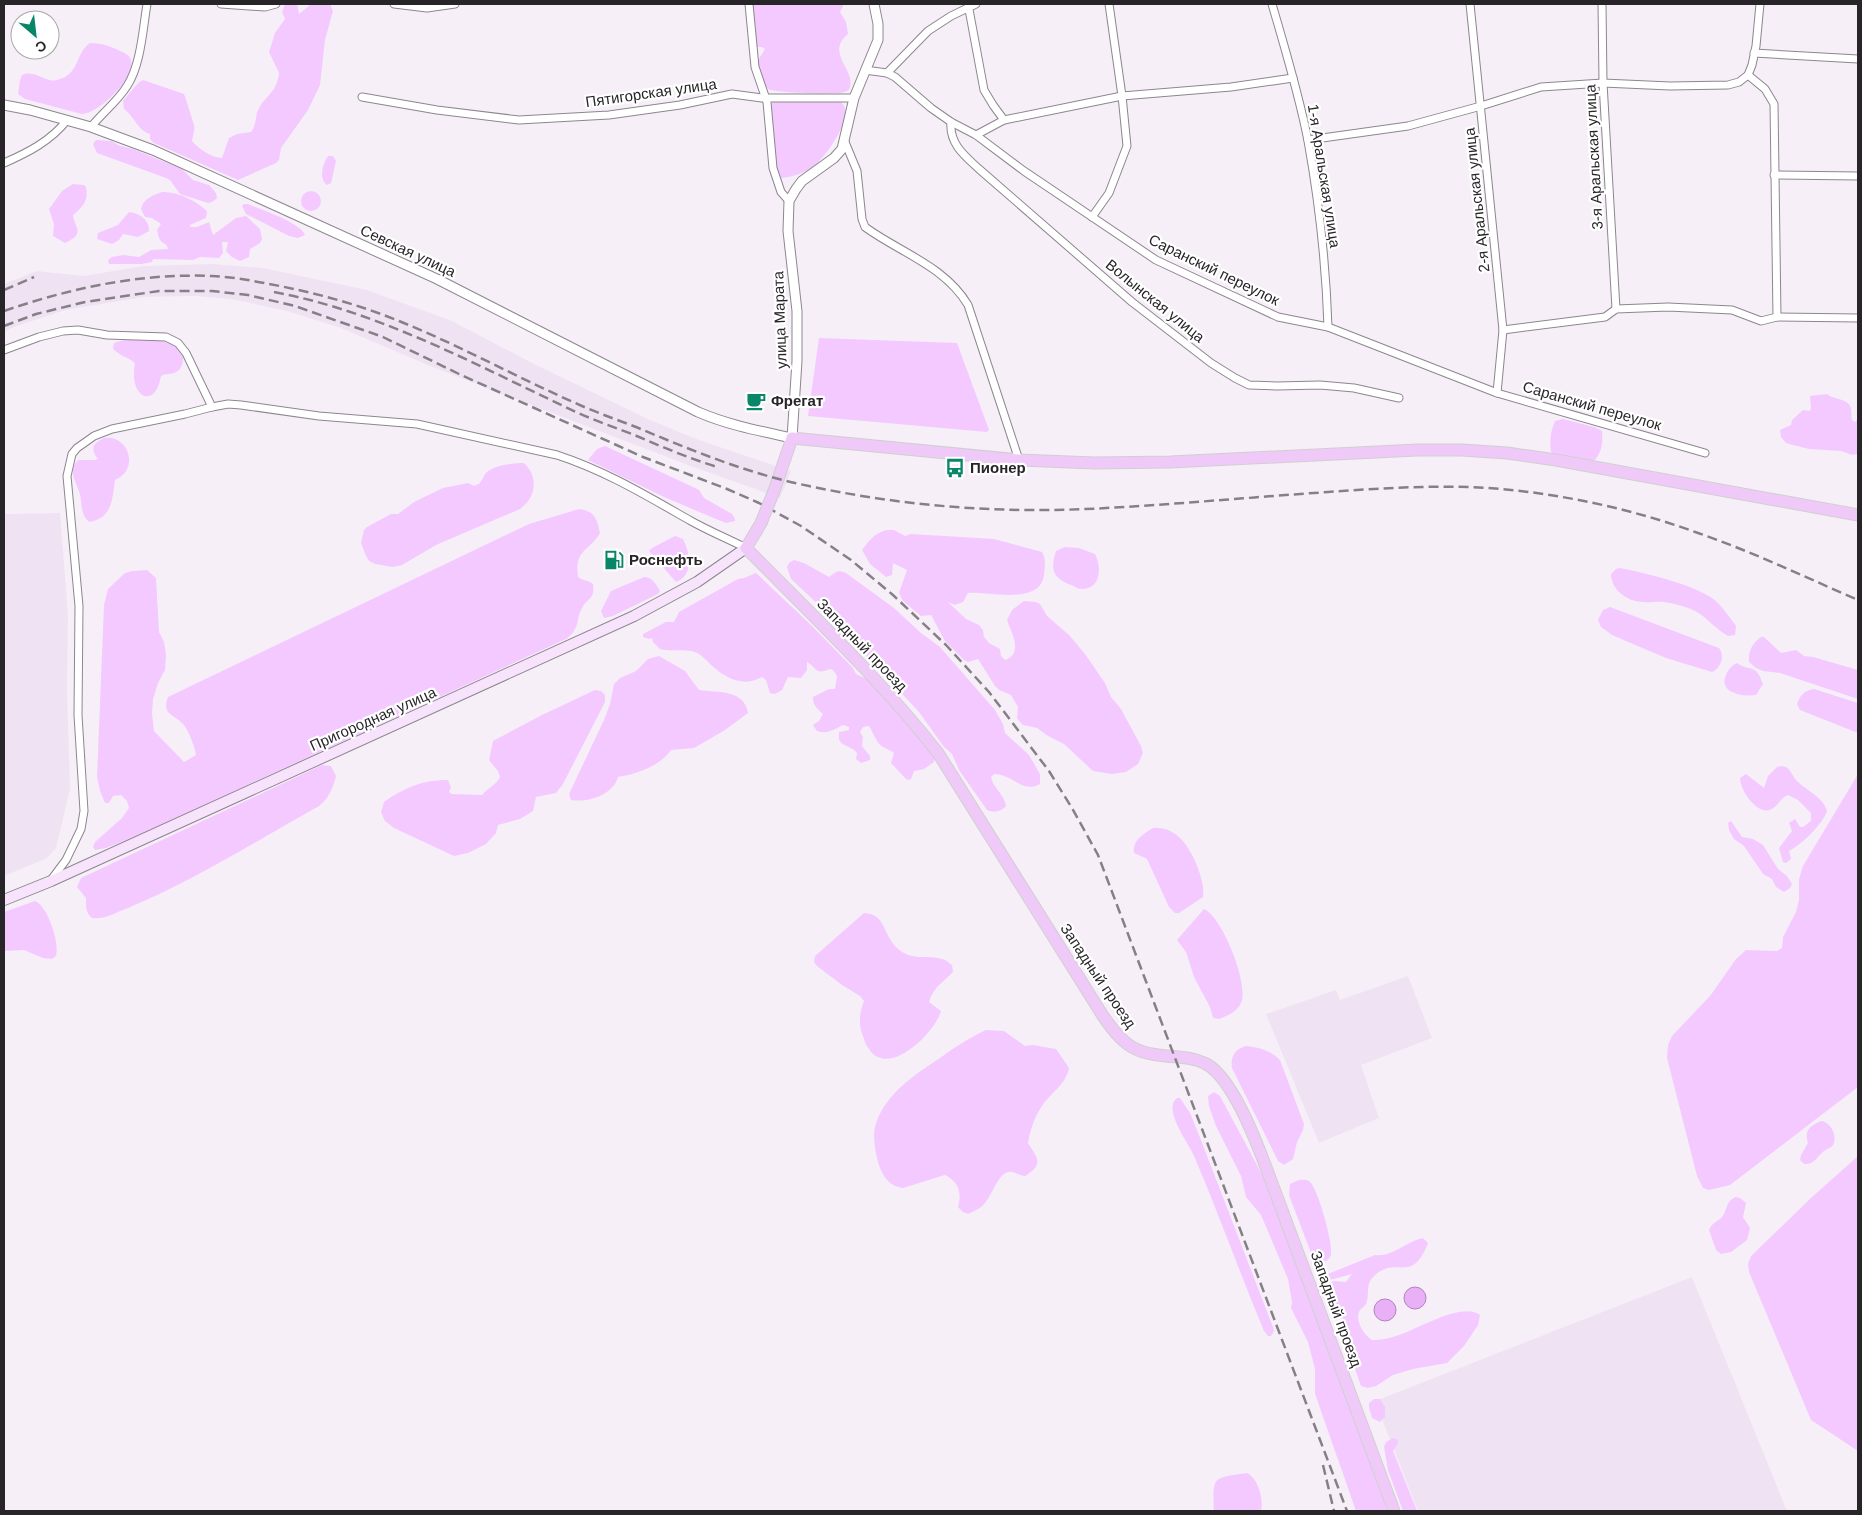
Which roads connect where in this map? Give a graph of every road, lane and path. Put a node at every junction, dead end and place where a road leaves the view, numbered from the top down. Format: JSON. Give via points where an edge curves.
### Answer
{"nodes":[{"id":1,"x":147,"y":4,"type":"edge"},
{"id":2,"x":221,"y":4,"type":"edge"},
{"id":3,"x":276,"y":4,"type":"edge"},
{"id":4,"x":394,"y":4,"type":"edge"},
{"id":5,"x":455,"y":4,"type":"edge"},
{"id":6,"x":748,"y":4,"type":"edge"},
{"id":7,"x":874,"y":4,"type":"edge"},
{"id":8,"x":1109,"y":4,"type":"edge"},
{"id":9,"x":1272,"y":4,"type":"edge"},
{"id":10,"x":1470,"y":4,"type":"edge"},
{"id":11,"x":1602,"y":4,"type":"edge"},
{"id":12,"x":1760,"y":4,"type":"edge"},
{"id":13,"x":971,"y":5,"type":"edge"},
{"id":14,"x":1754,"y":52,"type":"junction"},
{"id":15,"x":1858,"y":59,"type":"edge"},
{"id":16,"x":866,"y":70,"type":"junction"},
{"id":17,"x":887,"y":73,"type":"junction"},
{"id":18,"x":1748,"y":75,"type":"junction"},
{"id":19,"x":1293,"y":78,"type":"junction"},
{"id":20,"x":1603,"y":83,"type":"junction"},
{"id":21,"x":1122,"y":96,"type":"junction"},
{"id":22,"x":362,"y":97,"type":"dead end"},
{"id":23,"x":766,"y":98,"type":"junction"},
{"id":24,"x":854,"y":98,"type":"junction"},
{"id":25,"x":4,"y":105,"type":"edge"},
{"id":26,"x":1481,"y":106,"type":"junction"},
{"id":27,"x":67,"y":120,"type":"junction"},
{"id":28,"x":1004,"y":120,"type":"junction"},
{"id":29,"x":951,"y":122,"type":"junction"},
{"id":30,"x":91,"y":127,"type":"junction"},
{"id":31,"x":976,"y":135,"type":"junction"},
{"id":32,"x":1308,"y":140,"type":"junction"},
{"id":33,"x":845,"y":142,"type":"junction"},
{"id":34,"x":4,"y":163,"type":"edge"},
{"id":35,"x":1774,"y":175,"type":"junction"},
{"id":36,"x":1858,"y":176,"type":"edge"},
{"id":37,"x":789,"y":201,"type":"junction"},
{"id":38,"x":1092,"y":217,"type":"junction"},
{"id":39,"x":1616,"y":309,"type":"junction"},
{"id":40,"x":1777,"y":317,"type":"junction"},
{"id":41,"x":1858,"y":318,"type":"edge"},
{"id":42,"x":1328,"y":327,"type":"junction"},
{"id":43,"x":1503,"y":330,"type":"junction"},
{"id":44,"x":4,"y":350,"type":"edge"},
{"id":45,"x":1497,"y":393,"type":"junction"},
{"id":46,"x":1399,"y":398,"type":"dead end"},
{"id":47,"x":212,"y":406,"type":"junction"},
{"id":48,"x":792,"y":438,"type":"junction"},
{"id":49,"x":1705,"y":453,"type":"dead end"},
{"id":50,"x":1019,"y":460,"type":"junction"},
{"id":51,"x":1858,"y":515,"type":"edge"},
{"id":52,"x":746,"y":548,"type":"junction"},
{"id":53,"x":51,"y":881,"type":"junction"},
{"id":54,"x":4,"y":900,"type":"edge"},
{"id":55,"x":1394,"y":1511,"type":"edge"}],
"edges":[{"from":1,"to":30,"type":"street","via":[[131,79]]},
{"from":2,"to":3,"type":"street","via":[[265,7]]},
{"from":4,"to":5,"type":"street","via":[[427,8]]},
{"from":6,"to":23,"type":"street","via":[[755,67]]},
{"from":7,"to":16,"type":"street","via":[[878,40]]},
{"from":8,"to":21,"type":"street"},
{"from":9,"to":19,"type":"street","name":"1-я Аральская улица"},
{"from":10,"to":26,"type":"street","name":"2-я Аральская улица"},
{"from":11,"to":20,"type":"street","name":"3-я Аральская улица"},
{"from":12,"to":14,"type":"street"},
{"from":13,"to":17,"type":"street","via":[[928,31]]},
{"from":13,"to":28,"type":"street","via":[[984,90]]},
{"from":14,"to":15,"type":"street"},
{"from":14,"to":18,"type":"street"},
{"from":16,"to":17,"type":"street","name":"Саранский переулок"},
{"from":16,"to":24,"type":"street"},
{"from":17,"to":29,"type":"street","name":"Саранский переулок"},
{"from":18,"to":20,"type":"street","via":[[1739,82],[1706,87]]},
{"from":18,"to":35,"type":"street","via":[[1765,89],[1774,104]]},
{"from":19,"to":21,"type":"street"},
{"from":19,"to":32,"type":"street","name":"1-я Аральская улица"},
{"from":20,"to":26,"type":"street","via":[[1541,87]]},
{"from":20,"to":39,"type":"street","name":"3-я Аральская улица"},
{"from":21,"to":28,"type":"street"},
{"from":21,"to":38,"type":"street","via":[[1127,146],[1109,193]]},
{"from":22,"to":23,"type":"street","name":"Пятигорская улица","via":[[519,120],[618,114],[732,94]]},
{"from":23,"to":24,"type":"street","name":"Пятигорская улица"},
{"from":23,"to":37,"type":"street","via":[[773,168],[781,192]]},
{"from":24,"to":33,"type":"street"},
{"from":25,"to":27,"type":"street","name":"Севская улица"},
{"from":26,"to":32,"type":"street","via":[[1408,126]]},
{"from":26,"to":43,"type":"street","name":"2-я Аральская улица"},
{"from":27,"to":30,"type":"street","name":"Севская улица"},
{"from":27,"to":34,"type":"street","via":[[40,145]]},
{"from":28,"to":31,"type":"street"},
{"from":29,"to":31,"type":"street","name":"Саранский переулок"},
{"from":29,"to":46,"type":"street","name":"Волынская улица","via":[[954,142],[979,169],[1132,302],[1235,378],[1249,385],[1320,385]]},
{"from":30,"to":48,"type":"street","name":"Севская улица","via":[[153,150],[437,279],[698,412]]},
{"from":31,"to":38,"type":"street","name":"Саранский переулок"},
{"from":32,"to":42,"type":"street","name":"1-я Аральская улица","via":[[1325,275]]},
{"from":33,"to":37,"type":"street","via":[[834,158],[802,181]]},
{"from":33,"to":50,"type":"street","via":[[857,171],[865,227],[938,273],[955,287],[968,305]]},
{"from":35,"to":36,"type":"street"},
{"from":35,"to":40,"type":"street"},
{"from":37,"to":48,"type":"street","name":"улица Марата","via":[[788,231],[797,321]]},
{"from":38,"to":42,"type":"street","name":"Саранский переулок","via":[[1156,260],[1278,317]]},
{"from":39,"to":40,"type":"street","via":[[1732,310],[1761,321]]},
{"from":39,"to":43,"type":"street","via":[[1605,317]]},
{"from":40,"to":41,"type":"street"},
{"from":42,"to":45,"type":"street","name":"Саранский переулок"},
{"from":43,"to":45,"type":"street","name":"2-я Аральская улица"},
{"from":44,"to":47,"type":"street","via":[[63,331],[166,337],[178,343],[186,353]]},
{"from":45,"to":49,"type":"street","name":"Саранский переулок"},
{"from":47,"to":52,"type":"street","via":[[241,405],[319,416],[417,424],[557,456],[608,474],[692,522]]},
{"from":47,"to":53,"type":"street","via":[[112,429],[94,436],[72,454],[67,476],[79,606],[78,715],[84,811],[81,829]]},
{"from":48,"to":50,"type":"main road"},
{"from":48,"to":52,"type":"main road","bridge":true,"via":[[761,523]]},
{"from":50,"to":51,"type":"main road","via":[[1170,462],[1462,450],[1556,460]]},
{"from":52,"to":53,"type":"main road","name":"Пригородная улица","via":[[698,582],[634,616]]},
{"from":52,"to":55,"type":"main road","name":"Западный проезд","via":[[886,692],[938,753],[1118,1036],[1141,1052],[1199,1060],[1219,1075],[1260,1152]]},
{"from":53,"to":54,"type":"main road","name":"Пригородная улица"}]}
